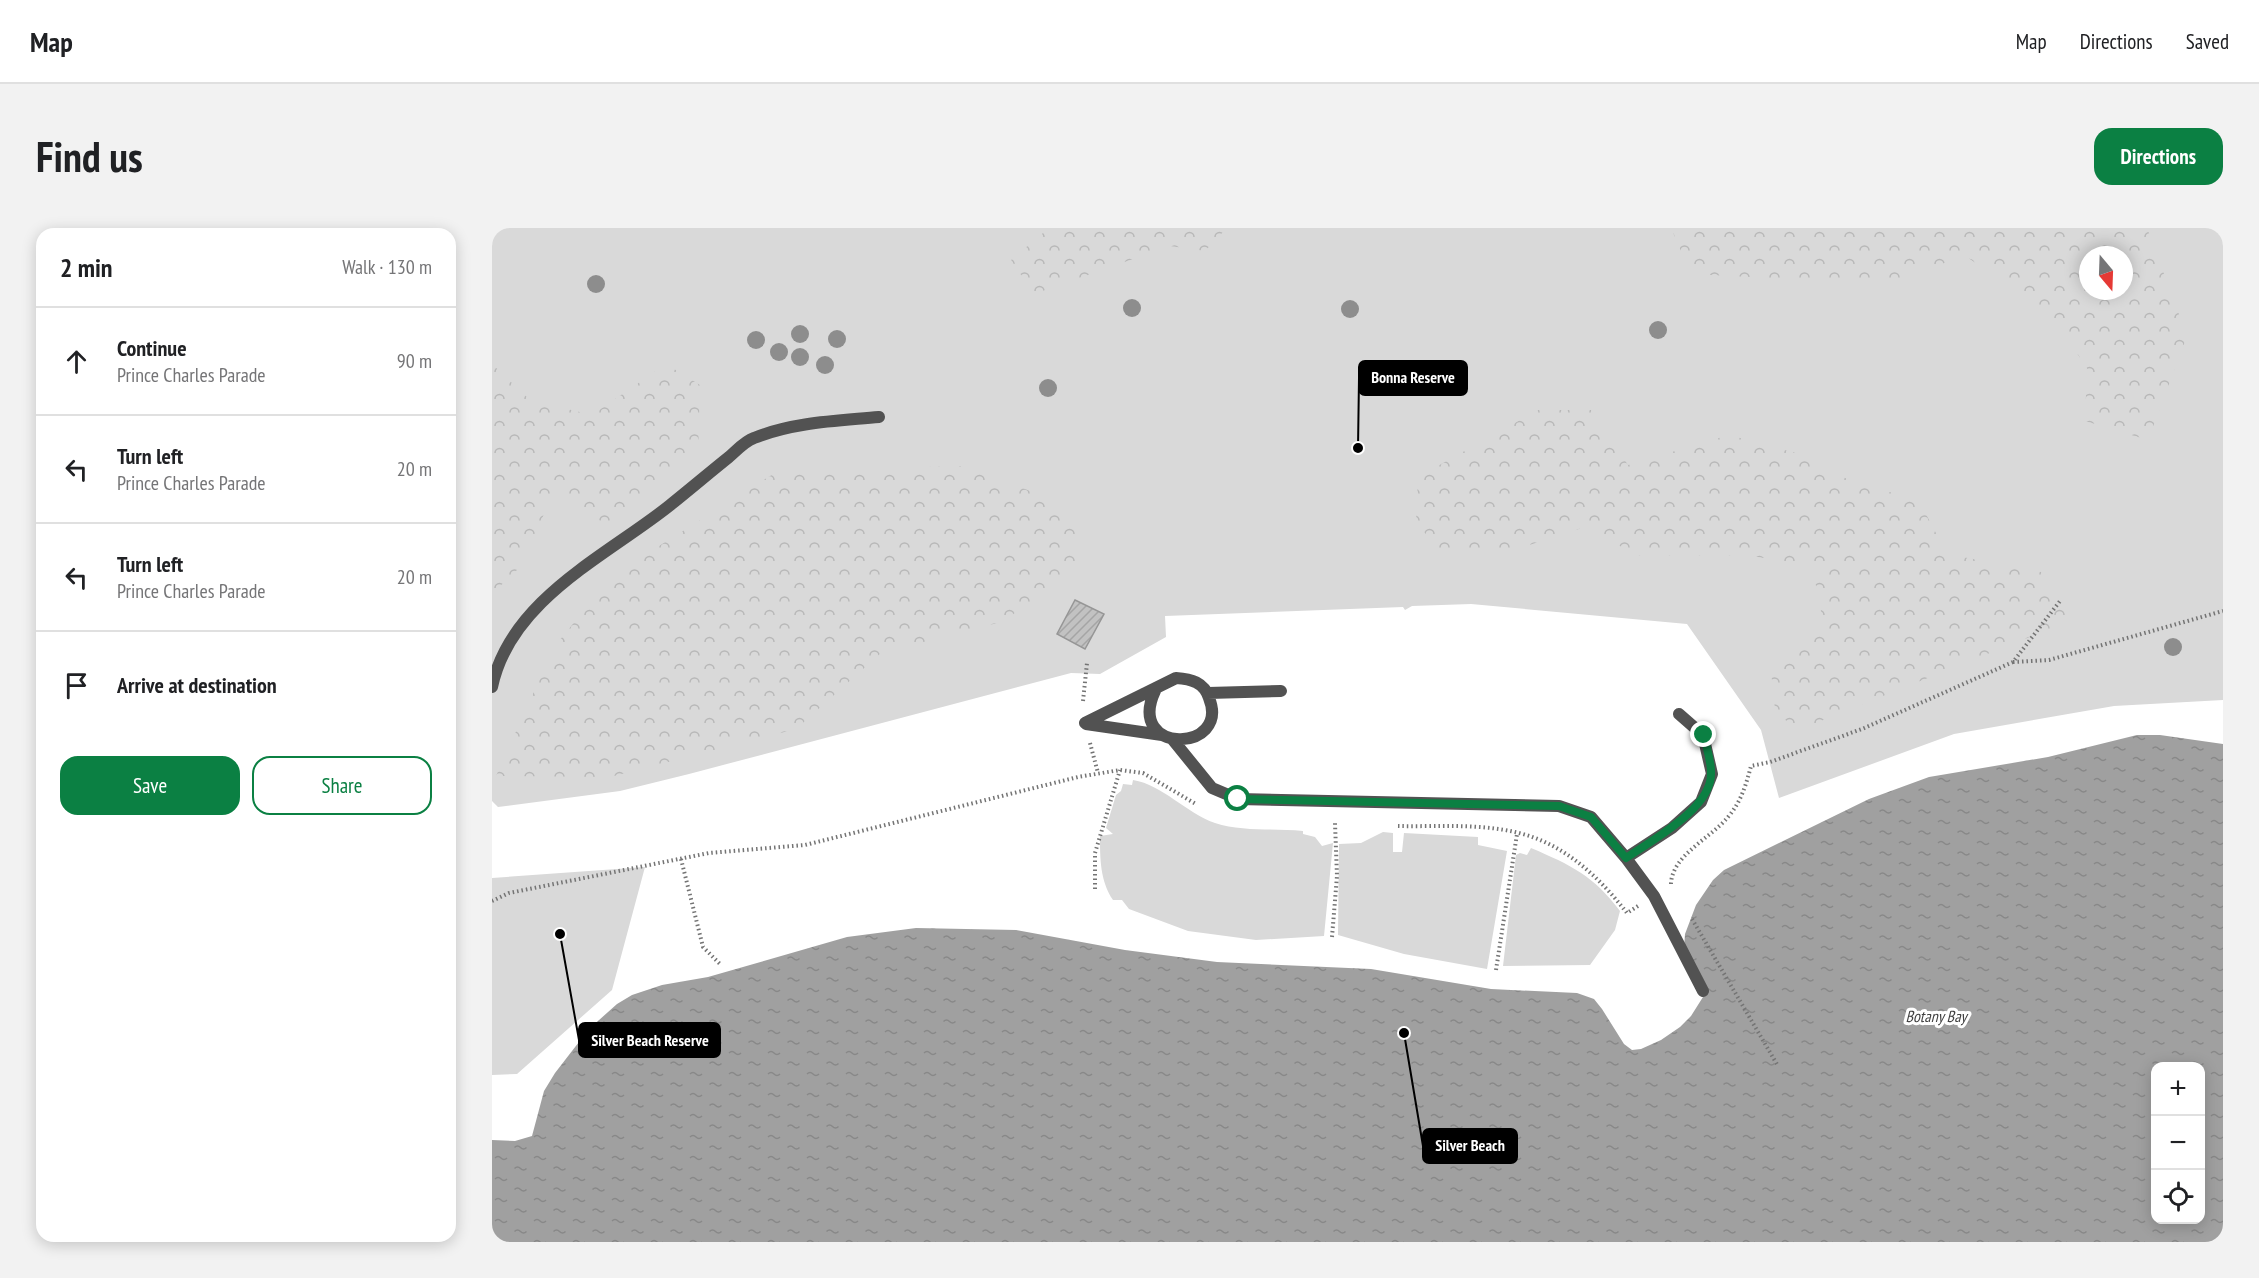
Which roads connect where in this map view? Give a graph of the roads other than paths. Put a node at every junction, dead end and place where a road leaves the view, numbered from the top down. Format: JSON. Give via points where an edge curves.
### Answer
{"nodes":[{"id":1,"x":879,"y":417,"type":"dead end"},
{"id":2,"x":492,"y":687,"type":"edge"},
{"id":3,"x":1155,"y":691,"type":"junction"},
{"id":4,"x":1281,"y":691,"type":"dead end"},
{"id":5,"x":1208,"y":693,"type":"junction"},
{"id":6,"x":1679,"y":714,"type":"dead end"},
{"id":7,"x":1167,"y":737,"type":"junction"},
{"id":8,"x":1626,"y":858,"type":"junction"},
{"id":9,"x":1703,"y":991,"type":"dead end"}],
"edges":[{"from":1,"to":2,"type":"lane","via":[[789,426],[751,439],[544,600],[512,638],[496,667]]},
{"from":3,"to":5,"type":"lane","via":[[1176,678],[1199,684]]},
{"from":3,"to":7,"type":"lane","via":[[1149,714],[1153,726]]},
{"from":3,"to":7,"type":"lane","via":[[1085,723]]},
{"from":4,"to":5,"type":"lane"},
{"from":5,"to":7,"type":"lane","via":[[1212,705],[1206,728],[1185,740]]},
{"from":6,"to":8,"type":"lane","via":[[1704,735],[1712,774],[1701,802],[1672,828]]},
{"from":7,"to":8,"type":"lane","via":[[1212,788],[1238,799],[1559,806],[1591,817]]},
{"from":8,"to":9,"type":"lane","via":[[1654,896]]}]}
